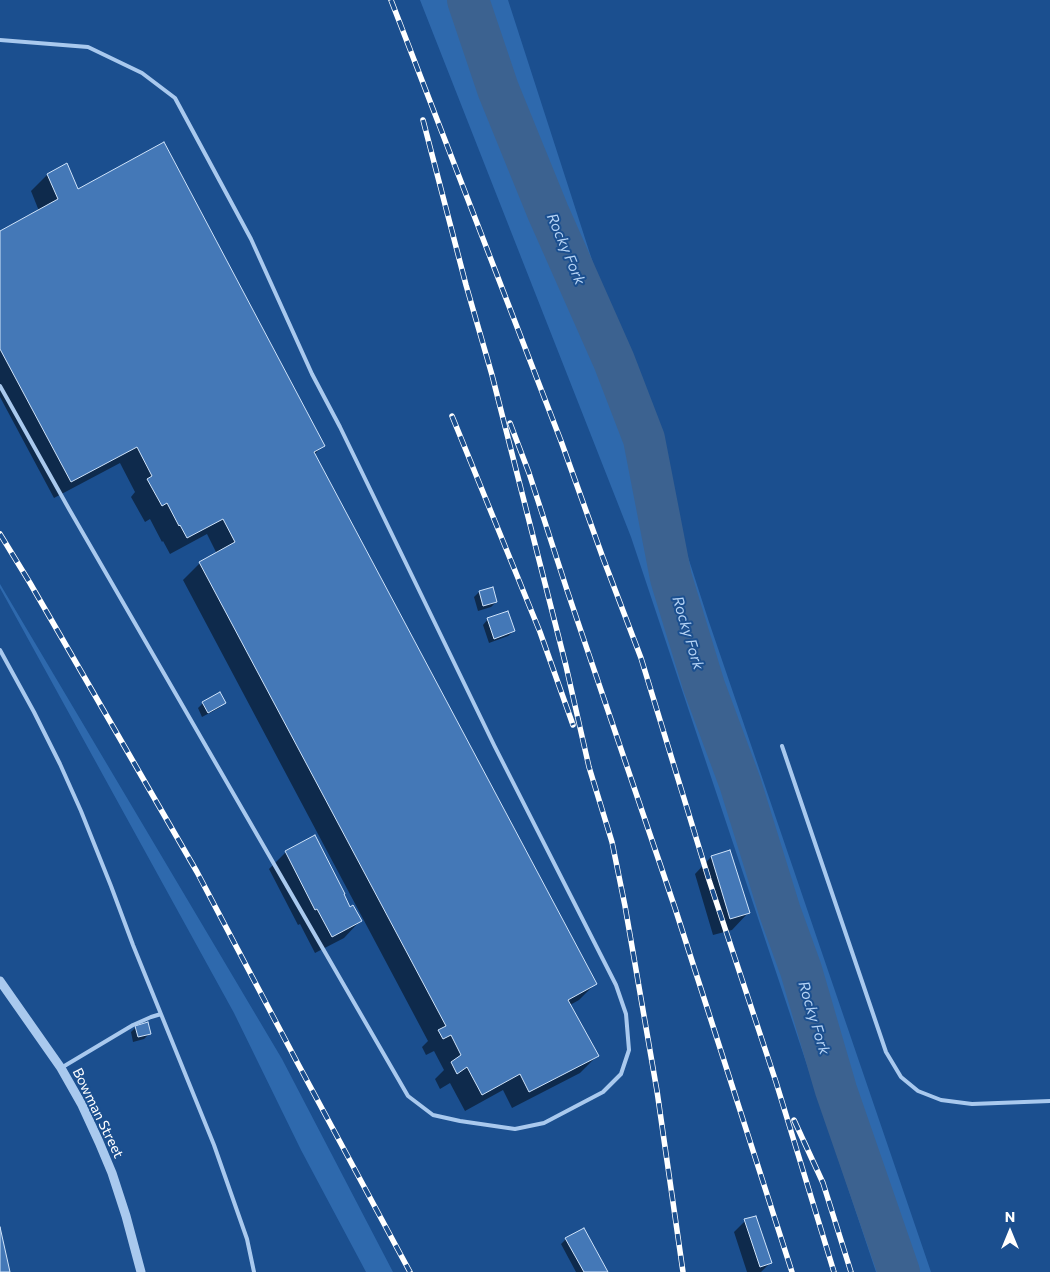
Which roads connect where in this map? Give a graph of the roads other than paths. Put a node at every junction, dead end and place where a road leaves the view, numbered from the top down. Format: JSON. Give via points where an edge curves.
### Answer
{"nodes":[{"id":1,"x":0,"y":40,"type":"edge"},
{"id":2,"x":0,"y":386,"type":"edge"},
{"id":3,"x":0,"y":650,"type":"edge"},
{"id":4,"x":782,"y":746,"type":"dead end"},
{"id":5,"x":0,"y":981,"type":"edge"},
{"id":6,"x":161,"y":1014,"type":"junction"},
{"id":7,"x":61,"y":1068,"type":"junction"},
{"id":8,"x":1050,"y":1101,"type":"edge"},
{"id":9,"x":141,"y":1272,"type":"edge"},
{"id":10,"x":254,"y":1272,"type":"edge"}],
"edges":[{"from":1,"to":2,"type":"lane","via":[[88,48],[142,73],[175,98],[250,239],[312,374],[494,745],[616,985],[626,1014],[629,1050],[621,1074],[603,1092],[544,1123],[515,1129],[433,1114],[408,1096]]},
{"from":3,"to":6,"type":"lane","via":[[34,712],[81,811]]},
{"from":4,"to":8,"type":"lane","via":[[886,1052],[901,1076],[918,1091],[941,1100],[972,1104]]},
{"from":5,"to":7,"type":"street","name":"Bowman Street"},
{"from":6,"to":7,"type":"lane","via":[[133,1025]]},
{"from":6,"to":10,"type":"lane","via":[[214,1146],[247,1239]]},
{"from":7,"to":9,"type":"street","name":"Bowman Street","via":[[112,1173]]}]}
